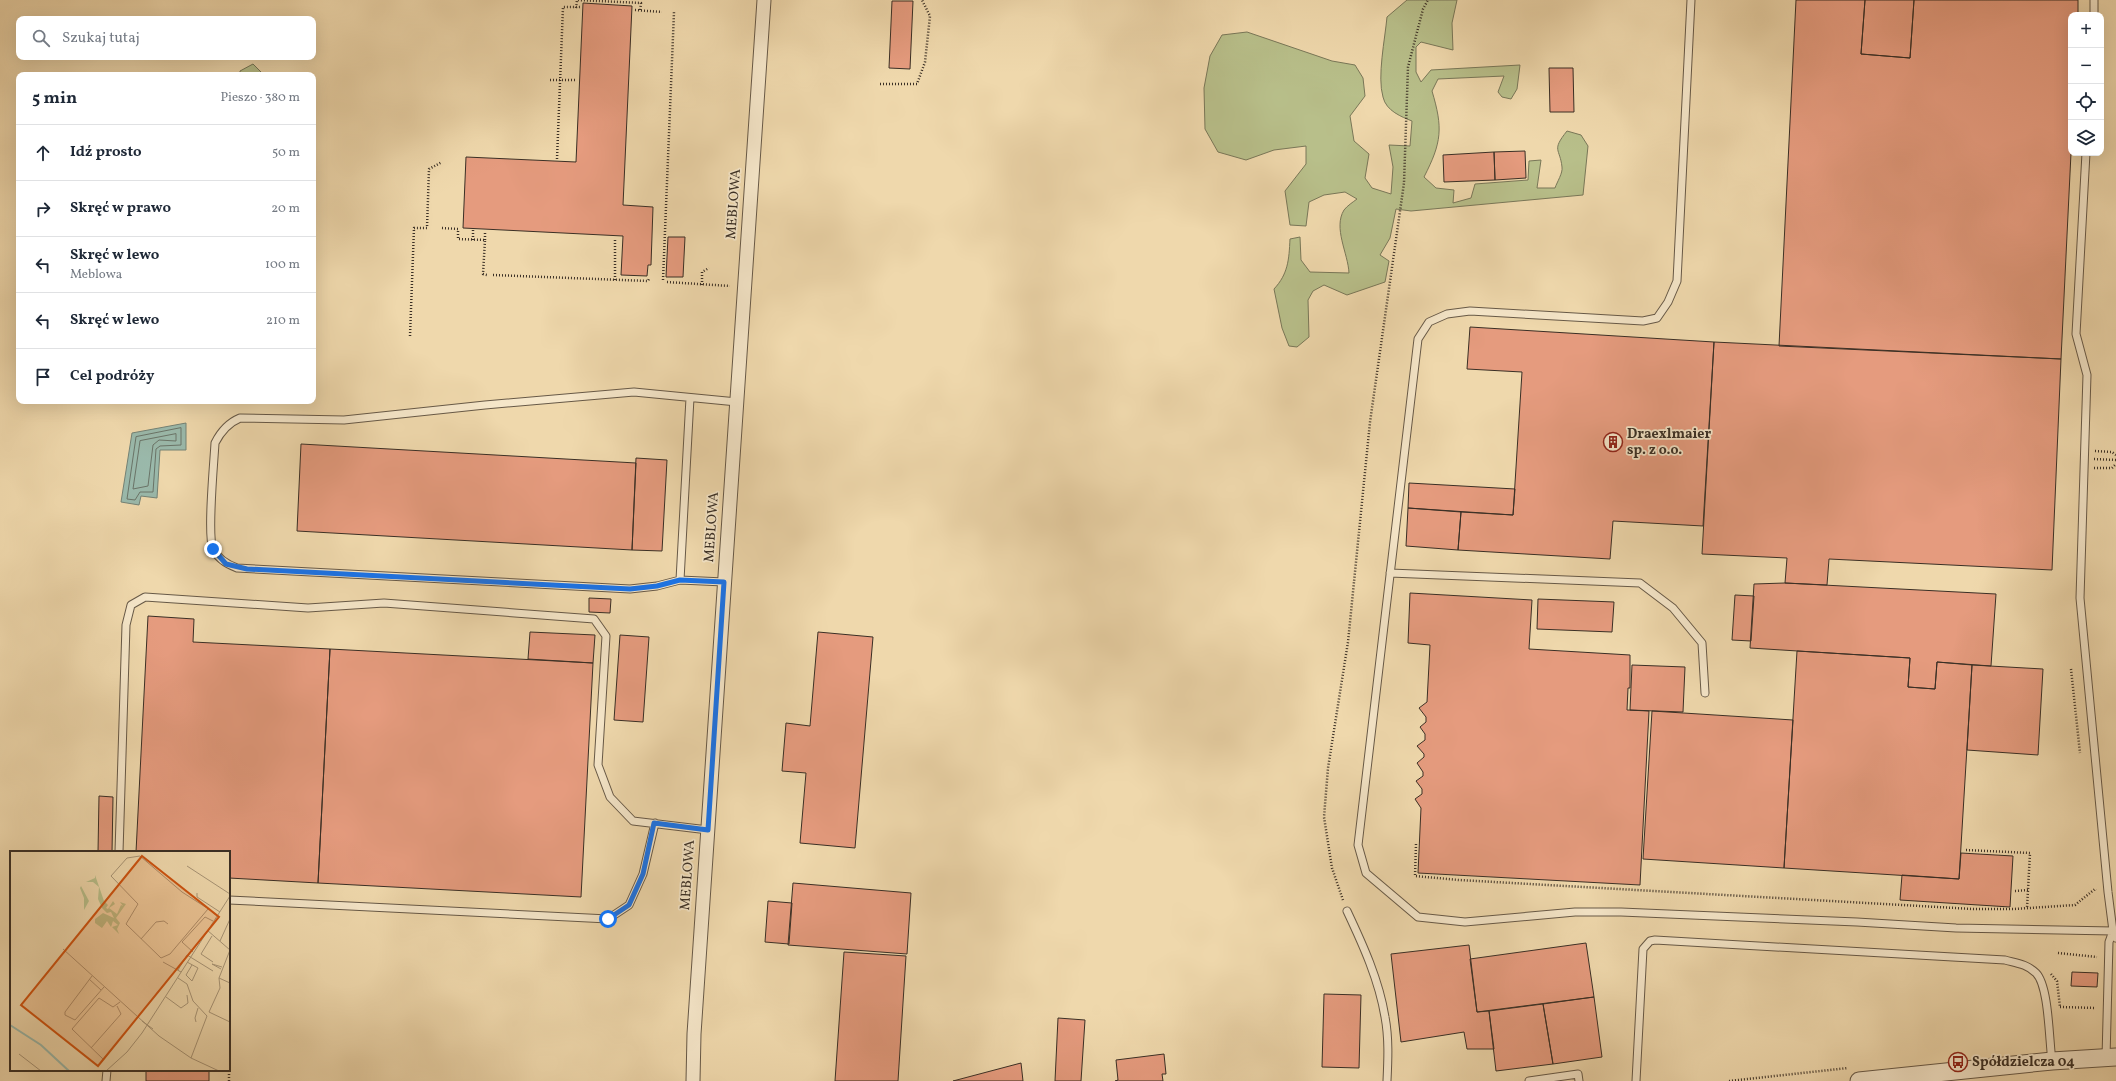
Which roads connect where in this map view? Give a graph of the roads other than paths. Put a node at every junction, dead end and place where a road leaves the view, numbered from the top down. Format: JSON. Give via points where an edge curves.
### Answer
{"nodes":[{"id":1,"x":764,"y":0,"type":"edge"},
{"id":2,"x":1691,"y":0,"type":"edge"},
{"id":3,"x":2094,"y":0,"type":"edge"},
{"id":4,"x":2094,"y":12,"type":"edge"},
{"id":5,"x":2086,"y":156,"type":"edge"},
{"id":6,"x":690,"y":398,"type":"junction"},
{"id":7,"x":736,"y":402,"type":"junction"},
{"id":8,"x":1390,"y":573,"type":"junction"},
{"id":9,"x":680,"y":580,"type":"junction"},
{"id":10,"x":724,"y":582,"type":"junction"},
{"id":11,"x":1705,"y":694,"type":"dead end"},
{"id":12,"x":654,"y":823,"type":"junction"},
{"id":13,"x":708,"y":830,"type":"junction"},
{"id":14,"x":119,"y":851,"type":"edge"},
{"id":15,"x":230,"y":900,"type":"edge"},
{"id":16,"x":1347,"y":911,"type":"road end"},
{"id":17,"x":2114,"y":935,"type":"edge"},
{"id":18,"x":2111,"y":1058,"type":"edge"},
{"id":19,"x":2052,"y":1061,"type":"junction"},
{"id":20,"x":107,"y":1071,"type":"edge"},
{"id":21,"x":1924,"y":1078,"type":"edge"},
{"id":22,"x":106,"y":1081,"type":"edge"},
{"id":23,"x":693,"y":1081,"type":"edge"},
{"id":24,"x":1387,"y":1081,"type":"edge"},
{"id":25,"x":1529,"y":1081,"type":"edge"},
{"id":26,"x":1579,"y":1081,"type":"edge"},
{"id":27,"x":1636,"y":1081,"type":"edge"},
{"id":28,"x":1859,"y":1081,"type":"edge"}],
"edges":[{"from":1,"to":7,"type":"street","name":"MEBLOWA"},
{"from":2,"to":8,"type":"lane","via":[[1678,281],[1668,302],[1657,318],[1643,321],[1470,310],[1447,314],[1429,322],[1418,339],[1415,352]]},
{"from":3,"to":4,"type":"lane"},
{"from":5,"to":17,"type":"lane","via":[[2076,334],[2087,375],[2080,598]]},
{"from":6,"to":7,"type":"lane"},
{"from":6,"to":9,"type":"lane"},
{"from":6,"to":9,"type":"lane","via":[[634,392],[344,420],[240,418],[226,426],[216,443],[211,540],[219,557],[226,564],[236,568],[630,589]]},
{"from":7,"to":10,"type":"street","name":"MEBLOWA"},
{"from":8,"to":11,"type":"lane","via":[[1640,583],[1673,608],[1702,643]]},
{"from":8,"to":17,"type":"lane","via":[[1358,846],[1366,873],[1418,917],[1465,922],[1576,912],[1621,912]]},
{"from":9,"to":10,"type":"lane"},
{"from":10,"to":13,"type":"street","name":"MEBLOWA"},
{"from":12,"to":13,"type":"lane"},
{"from":12,"to":14,"type":"lane","via":[[633,821],[610,797],[598,765],[606,636],[594,619],[384,603],[308,608],[145,597],[131,605],[126,625]]},
{"from":12,"to":15,"type":"lane","via":[[643,874],[629,905],[608,919]]},
{"from":13,"to":23,"type":"street","name":"MEBLOWA"},
{"from":16,"to":24,"type":"lane","via":[[1368,958],[1385,1017]]},
{"from":17,"to":18,"type":"lane","via":[[2109,942]]},
{"from":18,"to":19,"type":"street"},
{"from":19,"to":21,"type":"street"},
{"from":19,"to":27,"type":"lane","via":[[2043,985],[2036,973],[2022,964],[2005,960],[1655,940],[1650,941],[1643,949]]},
{"from":20,"to":22,"type":"lane"},
{"from":21,"to":28,"type":"street"},
{"from":25,"to":26,"type":"lane","via":[[1578,1074]]}]}
